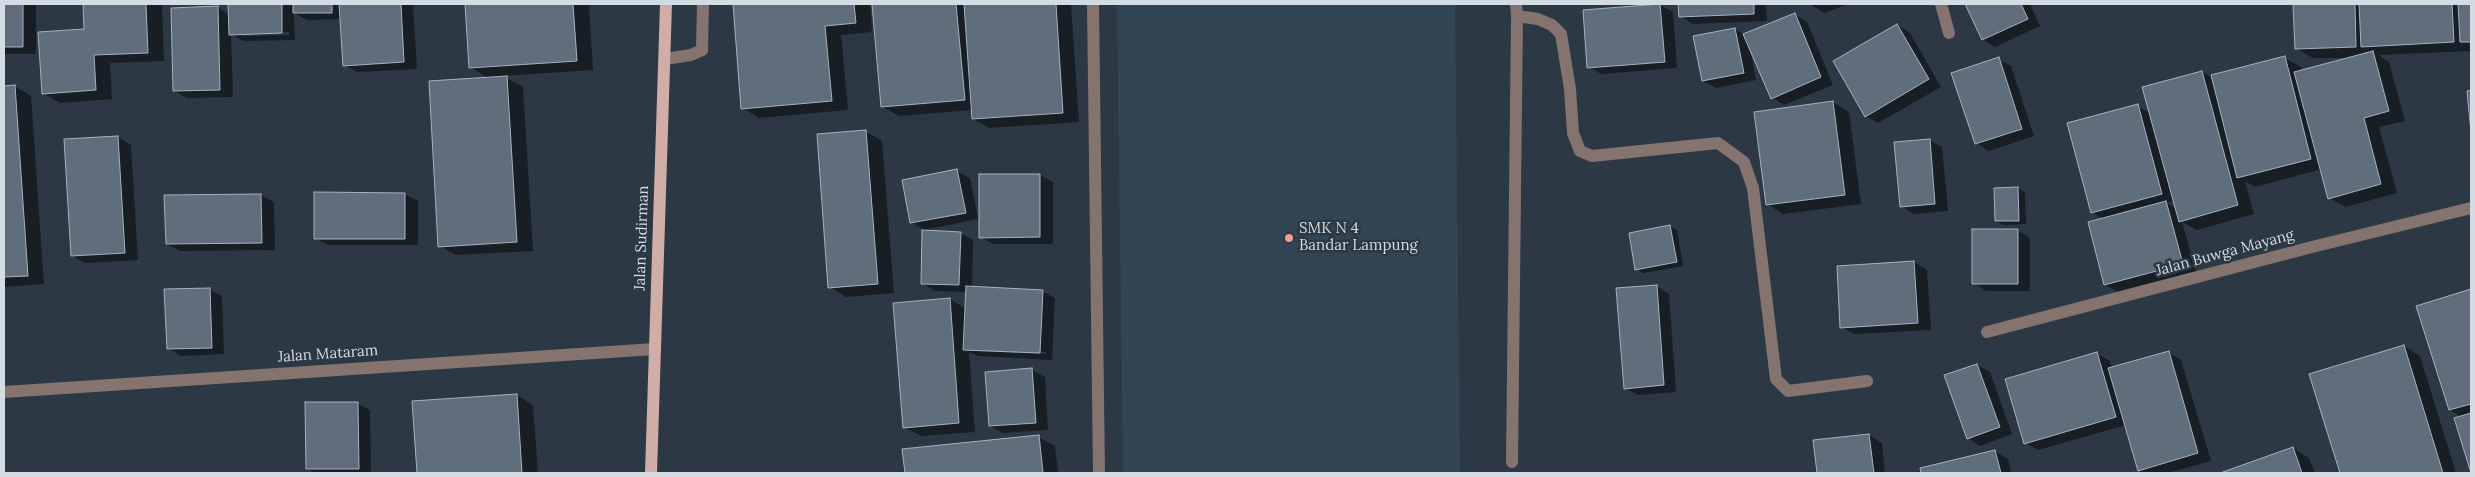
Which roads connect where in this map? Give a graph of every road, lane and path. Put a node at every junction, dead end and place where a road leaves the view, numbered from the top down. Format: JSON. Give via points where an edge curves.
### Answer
{"nodes":[{"id":1,"x":666,"y":4,"type":"edge"},
{"id":2,"x":703,"y":4,"type":"edge"},
{"id":3,"x":1093,"y":4,"type":"edge"},
{"id":4,"x":1941,"y":4,"type":"edge"},
{"id":5,"x":1516,"y":10,"type":"edge"},
{"id":6,"x":1949,"y":33,"type":"dead end"},
{"id":7,"x":665,"y":59,"type":"junction"},
{"id":8,"x":2471,"y":208,"type":"edge"},
{"id":9,"x":1987,"y":332,"type":"dead end"},
{"id":10,"x":655,"y":349,"type":"junction"},
{"id":11,"x":1867,"y":381,"type":"dead end"},
{"id":12,"x":4,"y":392,"type":"edge"},
{"id":13,"x":1512,"y":462,"type":"dead end"},
{"id":14,"x":651,"y":473,"type":"edge"},
{"id":15,"x":1099,"y":473,"type":"edge"}],
"edges":[{"from":1,"to":7,"type":"main road","name":"Jalan Sudirman"},
{"from":2,"to":7,"type":"street","via":[[702,50]]},
{"from":3,"to":15,"type":"street"},
{"from":4,"to":6,"type":"street"},
{"from":5,"to":11,"type":"street","via":[[1552,25],[1560,34],[1570,89],[1573,133],[1580,151],[1592,156],[1718,143],[1744,162],[1753,188],[1776,379],[1788,391]]},
{"from":5,"to":13,"type":"street"},
{"from":7,"to":10,"type":"main road","name":"Jalan Sudirman"},
{"from":8,"to":9,"type":"street","name":"Jalan Buwga Mayang","via":[[2312,246]]},
{"from":10,"to":12,"type":"street","name":"Jalan Mataram"},
{"from":10,"to":14,"type":"main road","name":"Jalan Sudirman"}]}
